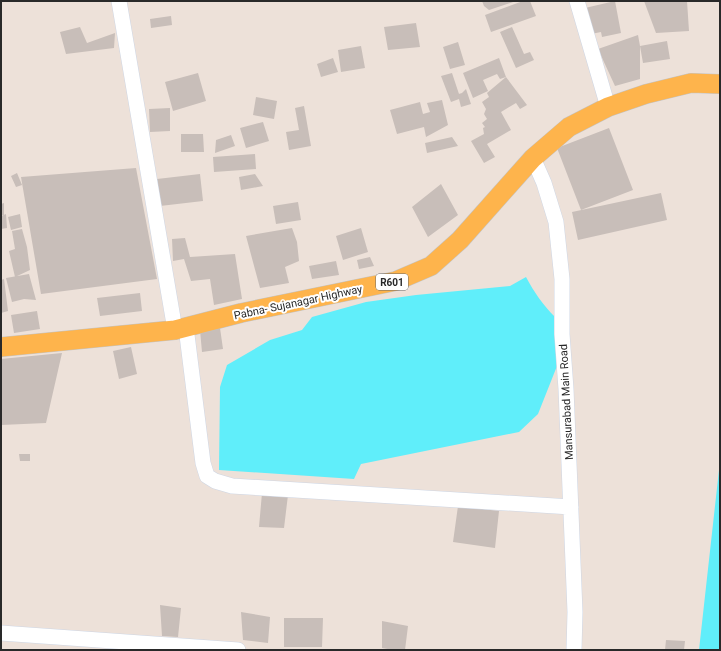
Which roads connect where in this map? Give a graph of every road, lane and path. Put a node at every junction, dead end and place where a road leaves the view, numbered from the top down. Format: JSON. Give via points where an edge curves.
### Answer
{"nodes":[{"id":1,"x":119,"y":1,"type":"edge"},
{"id":2,"x":577,"y":1,"type":"edge"},
{"id":3,"x":720,"y":84,"type":"edge"},
{"id":4,"x":608,"y":107,"type":"junction"},
{"id":5,"x":533,"y":158,"type":"junction"},
{"id":6,"x":181,"y":328,"type":"junction"},
{"id":7,"x":1,"y":348,"type":"edge"},
{"id":8,"x":571,"y":507,"type":"junction"},
{"id":9,"x":1,"y":633,"type":"edge"},
{"id":10,"x":238,"y":650,"type":"edge"},
{"id":11,"x":574,"y":650,"type":"edge"}],
"edges":[{"from":1,"to":6,"type":"street"},
{"from":2,"to":4,"type":"street"},
{"from":3,"to":4,"type":"main road","name":"Pabna- Sujanagar Highway","number":"R601","via":[[691,83]]},
{"from":4,"to":5,"type":"main road","name":"Pabna- Sujanagar Highway","number":"R601","via":[[569,127]]},
{"from":5,"to":6,"type":"main road","name":"Pabna- Sujanagar Highway","number":"R601","via":[[460,240],[431,266],[396,281]]},
{"from":5,"to":8,"type":"street","name":"Mansurabad Main Road","via":[[550,201],[559,246]]},
{"from":6,"to":7,"type":"main road","name":"Pabna- Sujanagar Highway","number":"R601"},
{"from":6,"to":8,"type":"street","via":[[203,463],[207,476],[215,481],[232,486]]},
{"from":8,"to":11,"type":"street","name":"Mansurabad Main Road"},
{"from":9,"to":10,"type":"street"}]}
